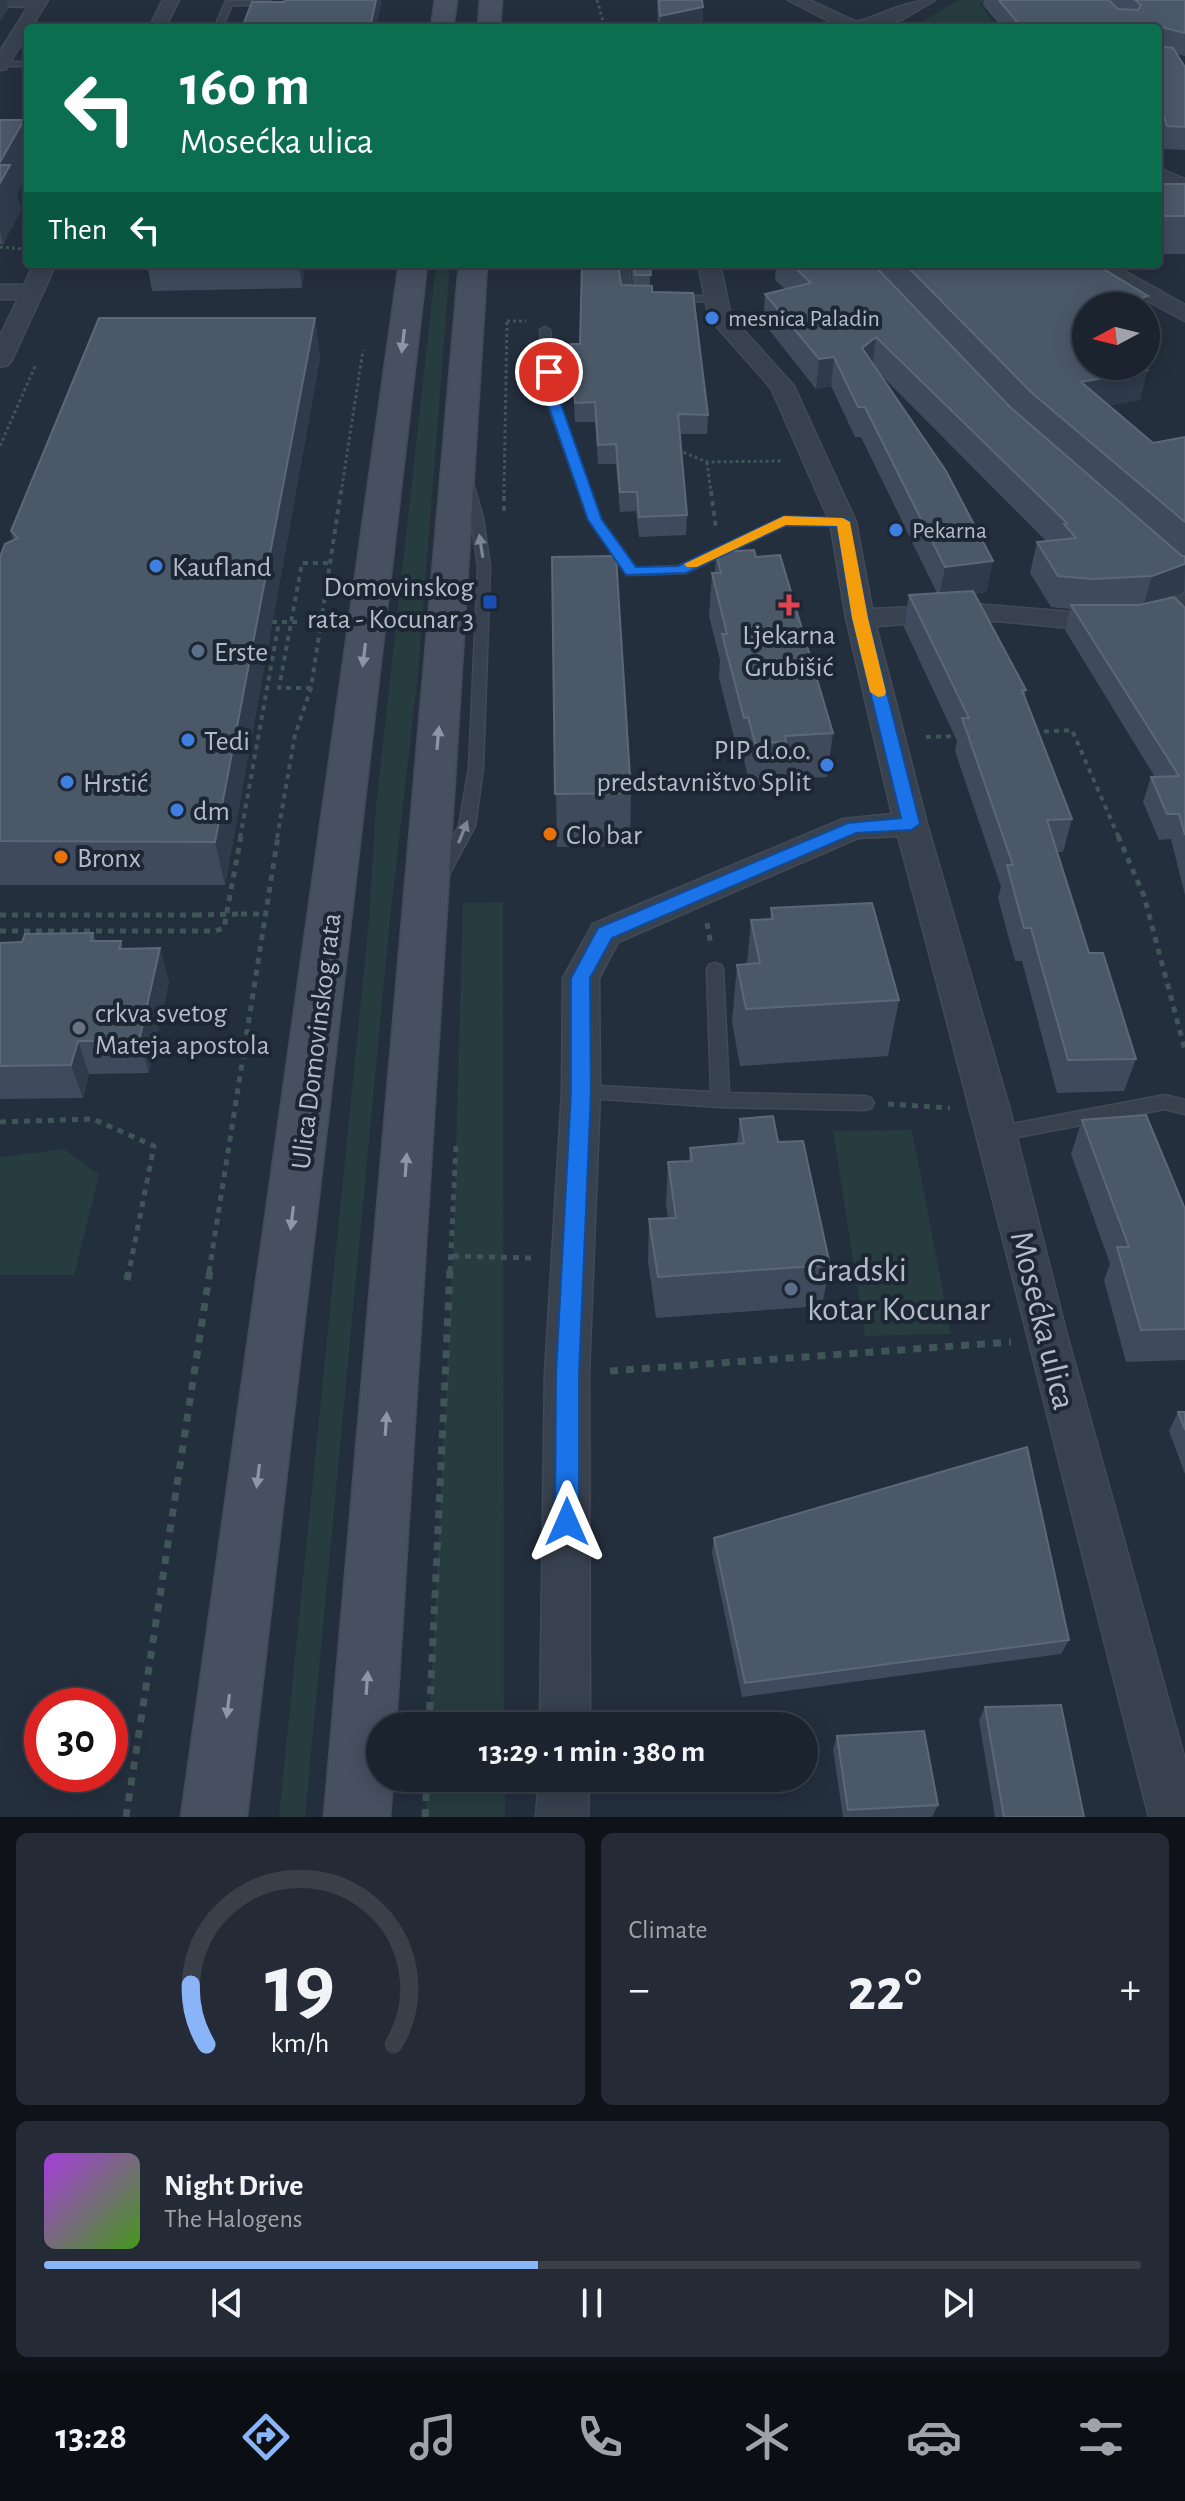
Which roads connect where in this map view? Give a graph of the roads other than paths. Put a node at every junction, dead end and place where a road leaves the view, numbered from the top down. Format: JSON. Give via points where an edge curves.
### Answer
{"nodes":[{"id":1,"x":171,"y":0,"type":"edge"},
{"id":2,"x":446,"y":0,"type":"edge"},
{"id":3,"x":491,"y":0,"type":"edge"},
{"id":4,"x":796,"y":0,"type":"edge"},
{"id":5,"x":927,"y":0,"type":"edge"},
{"id":6,"x":0,"y":1,"type":"edge"},
{"id":7,"x":40,"y":1,"type":"edge"},
{"id":8,"x":282,"y":3,"type":"edge"},
{"id":9,"x":26,"y":24,"type":"edge"},
{"id":10,"x":159,"y":24,"type":"edge"},
{"id":11,"x":220,"y":24,"type":"edge"},
{"id":12,"x":443,"y":24,"type":"edge"},
{"id":13,"x":489,"y":24,"type":"edge"},
{"id":14,"x":847,"y":24,"type":"edge"},
{"id":15,"x":869,"y":24,"type":"edge"},
{"id":16,"x":24,"y":27,"type":"edge"},
{"id":17,"x":24,"y":64,"type":"edge"},
{"id":18,"x":0,"y":65,"type":"edge"},
{"id":19,"x":1162,"y":176,"type":"edge"},
{"id":20,"x":1185,"y":186,"type":"edge"},
{"id":21,"x":43,"y":268,"type":"edge"},
{"id":22,"x":412,"y":268,"type":"edge"},
{"id":23,"x":473,"y":268,"type":"edge"},
{"id":24,"x":623,"y":268,"type":"edge"},
{"id":25,"x":1103,"y":268,"type":"edge"},
{"id":26,"x":712,"y":281,"type":"edge"},
{"id":27,"x":0,"y":292,"type":"edge"},
{"id":28,"x":32,"y":292,"type":"junction"},
{"id":29,"x":642,"y":299,"type":"edge"},
{"id":30,"x":657,"y":299,"type":"edge"},
{"id":31,"x":1185,"y":314,"type":"edge"},
{"id":32,"x":545,"y":330,"type":"dead end"},
{"id":33,"x":0,"y":360,"type":"edge"},
{"id":34,"x":843,"y":522,"type":"junction"},
{"id":35,"x":1185,"y":603,"type":"edge"},
{"id":36,"x":860,"y":618,"type":"junction"},
{"id":37,"x":911,"y":824,"type":"junction"},
{"id":38,"x":715,"y":969,"type":"road end"},
{"id":39,"x":581,"y":1092,"type":"junction"},
{"id":40,"x":720,"y":1100,"type":"junction"},
{"id":41,"x":865,"y":1103,"type":"road end"},
{"id":42,"x":1185,"y":1107,"type":"edge"},
{"id":43,"x":994,"y":1122,"type":"junction"},
{"id":44,"x":565,"y":1712,"type":"edge"},
{"id":45,"x":563,"y":1792,"type":"edge"},
{"id":46,"x":214,"y":1817,"type":"edge"},
{"id":47,"x":357,"y":1817,"type":"edge"},
{"id":48,"x":562,"y":1817,"type":"edge"},
{"id":49,"x":1175,"y":1817,"type":"edge"}],
"edges":[{"from":1,"to":10,"type":"street"},
{"from":2,"to":12,"type":"main road"},
{"from":3,"to":13,"type":"main road"},
{"from":4,"to":14,"type":"street"},
{"from":5,"to":15,"type":"street"},
{"from":6,"to":7,"type":"street"},
{"from":7,"to":9,"type":"street"},
{"from":8,"to":11,"type":"lane","via":[[229,3]]},
{"from":16,"to":18,"type":"street"},
{"from":17,"to":18,"type":"lane"},
{"from":19,"to":20,"type":"street"},
{"from":21,"to":28,"type":"street"},
{"from":22,"to":46,"type":"main road","name":"Ulica Domovinskog rata","one_way":true},
{"from":47,"to":23,"type":"main road","one_way":true},
{"from":24,"to":29,"type":"lane","via":[[627,299]]},
{"from":25,"to":31,"type":"street"},
{"from":26,"to":30,"type":"lane"},
{"from":26,"to":34,"type":"street","name":"Mosećka ulica","via":[[720,318],[782,386]]},
{"from":27,"to":28,"type":"street"},
{"from":28,"to":33,"type":"street"},
{"from":32,"to":34,"type":"lane","via":[[550,393],[595,520],[632,572],[681,570],[784,521]]},
{"from":34,"to":36,"type":"street","name":"Mosećka ulica"},
{"from":35,"to":36,"type":"street","via":[[1149,618],[1085,622],[974,612]]},
{"from":36,"to":37,"type":"street","name":"Mosećka ulica"},
{"from":37,"to":39,"type":"street","via":[[854,827],[605,933],[581,978]]},
{"from":37,"to":43,"type":"street","name":"Mosećka ulica"},
{"from":38,"to":40,"type":"lane"},
{"from":39,"to":40,"type":"lane"},
{"from":39,"to":44,"type":"street","via":[[567,1374]]},
{"from":40,"to":41,"type":"lane"},
{"from":42,"to":43,"type":"lane","via":[[1165,1102]]},
{"from":43,"to":49,"type":"street","name":"Mosećka ulica"},
{"from":45,"to":48,"type":"street"}]}
